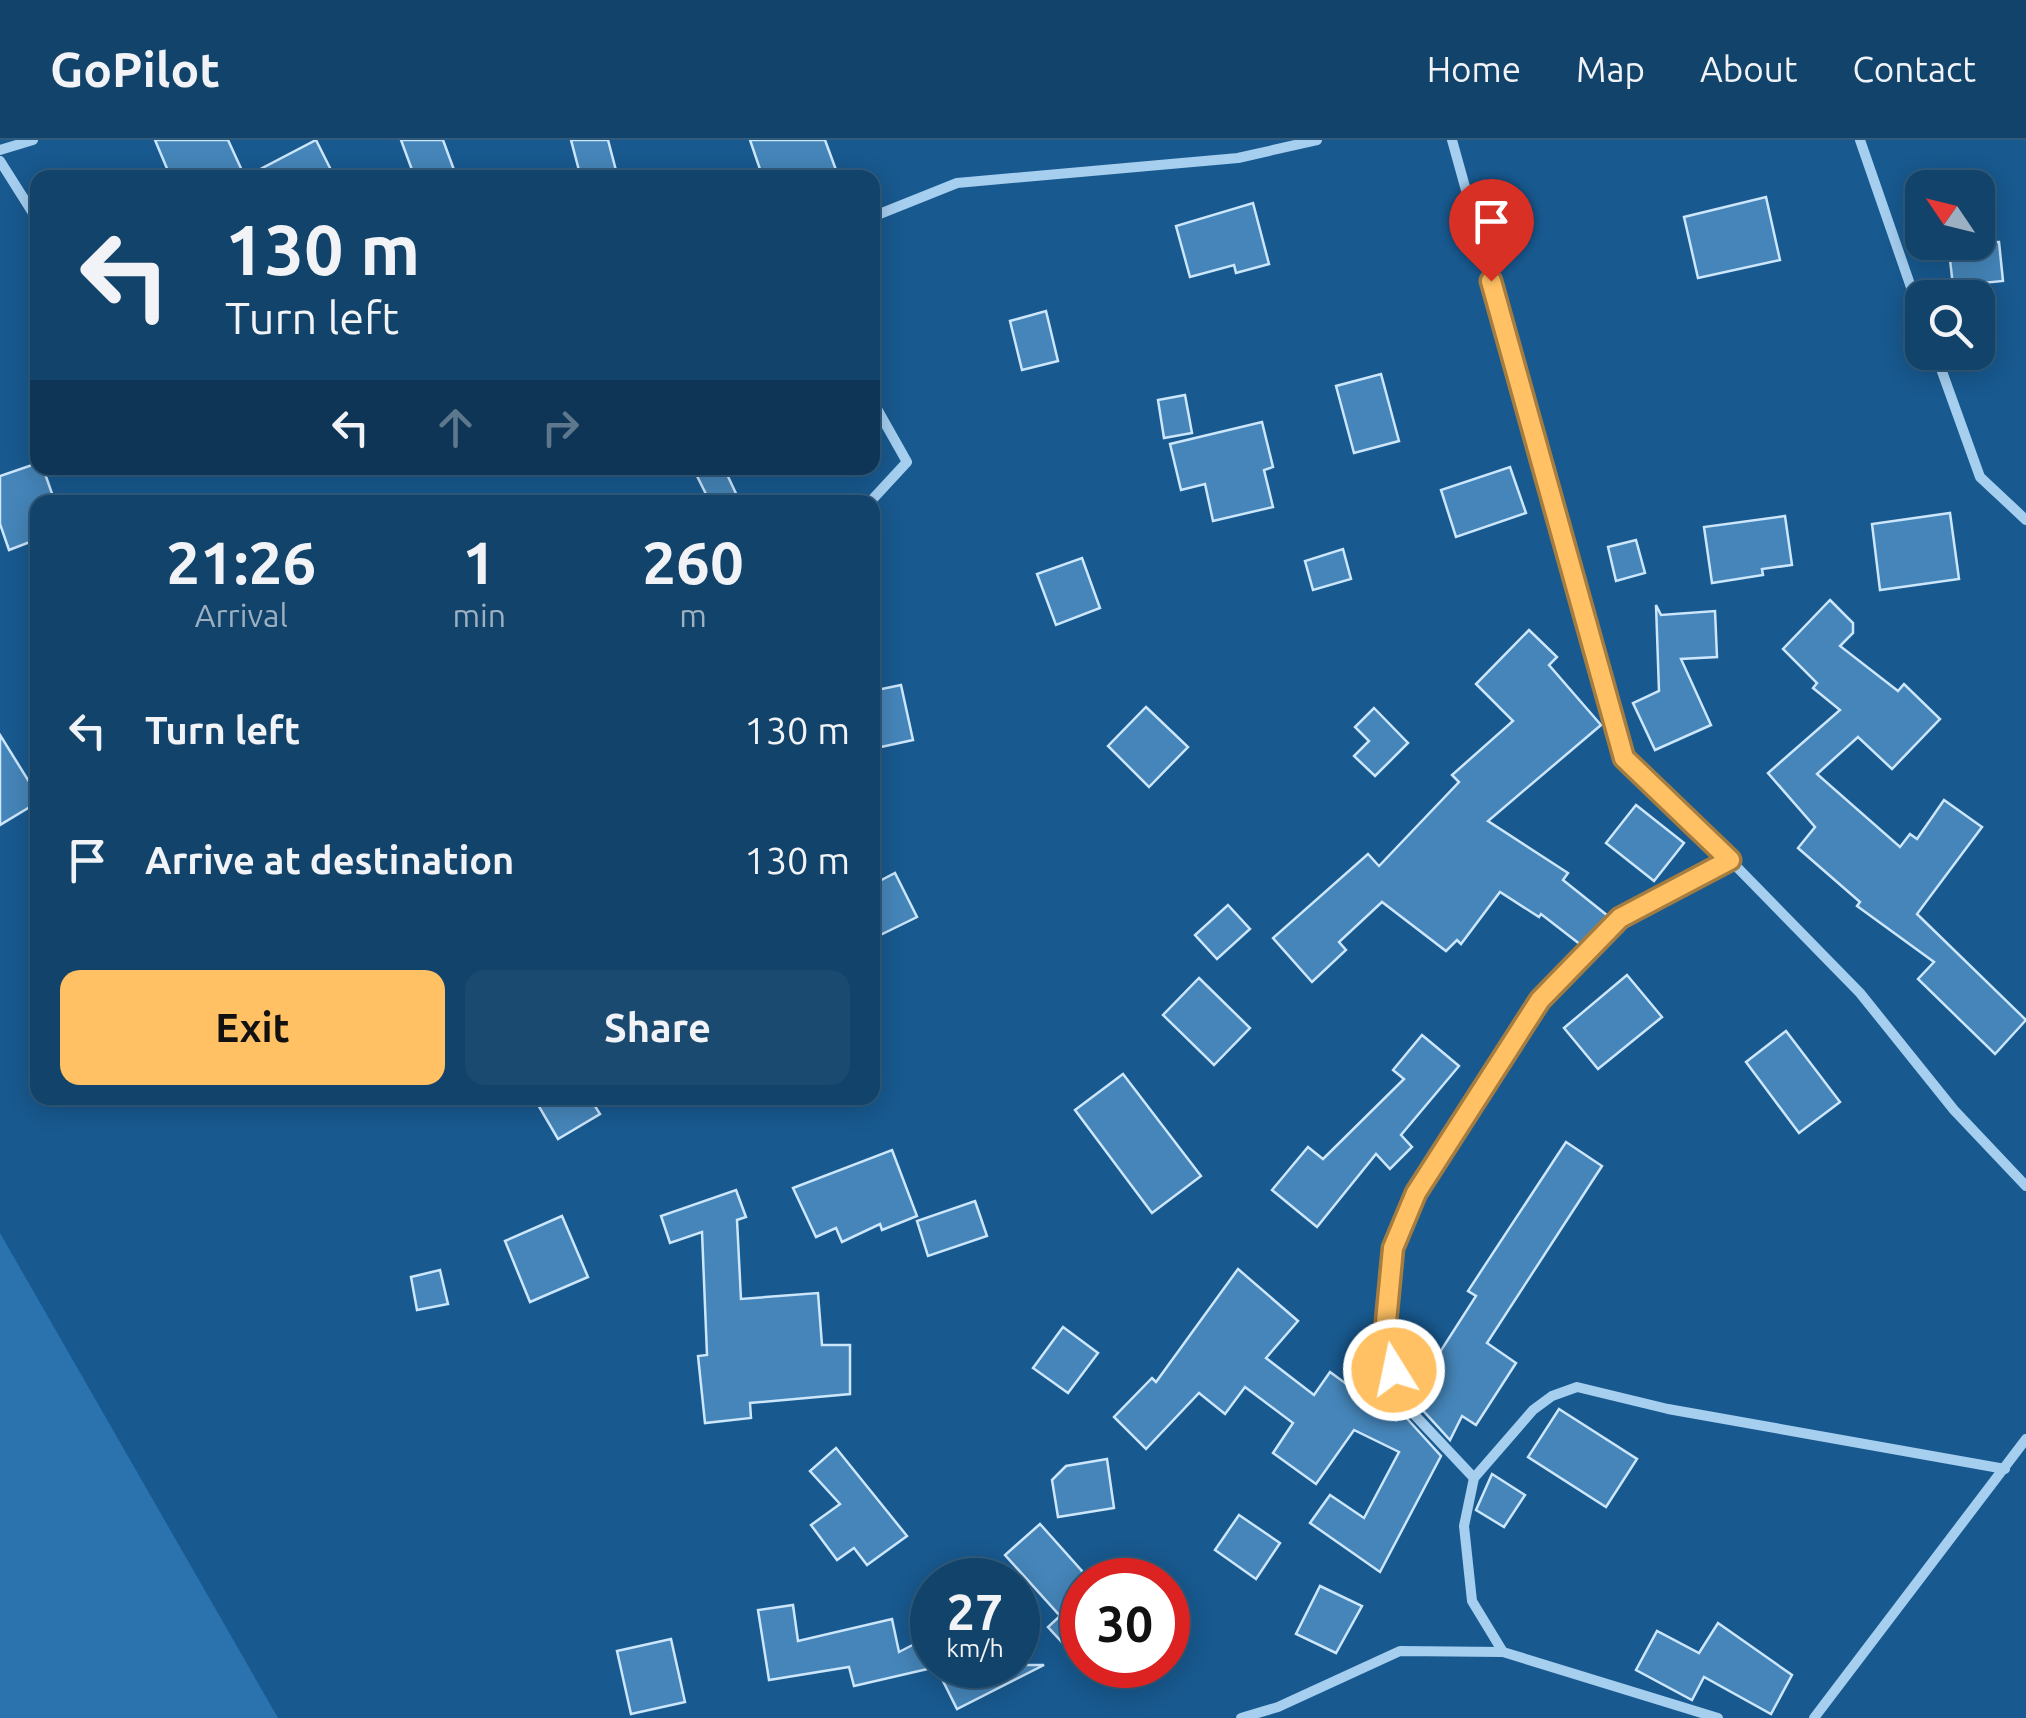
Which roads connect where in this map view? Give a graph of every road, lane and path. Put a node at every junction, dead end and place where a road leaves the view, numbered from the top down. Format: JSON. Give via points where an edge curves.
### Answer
{"nodes":[{"id":1,"x":33,"y":140,"type":"edge"},
{"id":2,"x":1317,"y":140,"type":"edge"},
{"id":3,"x":1452,"y":140,"type":"edge"},
{"id":4,"x":1860,"y":140,"type":"edge"},
{"id":5,"x":0,"y":150,"type":"edge"},
{"id":6,"x":0,"y":160,"type":"edge"},
{"id":7,"x":30,"y":209,"type":"edge"},
{"id":8,"x":880,"y":214,"type":"edge"},
{"id":9,"x":1908,"y":280,"type":"edge"},
{"id":10,"x":1941,"y":370,"type":"edge"},
{"id":11,"x":880,"y":414,"type":"edge"},
{"id":12,"x":876,"y":495,"type":"edge"},
{"id":13,"x":2026,"y":520,"type":"edge"},
{"id":14,"x":1730,"y":860,"type":"junction"},
{"id":15,"x":2026,"y":1186,"type":"edge"},
{"id":16,"x":2026,"y":1440,"type":"edge"},
{"id":17,"x":2005,"y":1469,"type":"junction"},
{"id":18,"x":1474,"y":1478,"type":"junction"},
{"id":19,"x":1503,"y":1652,"type":"junction"},
{"id":20,"x":1241,"y":1718,"type":"edge"},
{"id":21,"x":1718,"y":1718,"type":"edge"},
{"id":22,"x":1814,"y":1718,"type":"edge"}],
"edges":[{"from":1,"to":5,"type":"street"},
{"from":2,"to":8,"type":"street","via":[[1238,158],[958,183]]},
{"from":3,"to":14,"type":"street","via":[[1624,758]]},
{"from":4,"to":9,"type":"street"},
{"from":6,"to":7,"type":"street"},
{"from":10,"to":13,"type":"street","via":[[1980,477]]},
{"from":11,"to":12,"type":"street","via":[[907,462]]},
{"from":14,"to":15,"type":"street","via":[[1860,993],[1954,1110]]},
{"from":14,"to":18,"type":"street","via":[[1620,918],[1540,1000],[1416,1193],[1393,1248],[1386,1322],[1394,1370],[1410,1410]]},
{"from":16,"to":17,"type":"street"},
{"from":17,"to":18,"type":"street","via":[[1577,1387],[1533,1410]]},
{"from":17,"to":22,"type":"street"},
{"from":18,"to":19,"type":"street","via":[[1464,1526],[1472,1602]]},
{"from":19,"to":20,"type":"street","via":[[1400,1651]]},
{"from":19,"to":21,"type":"street"}]}
